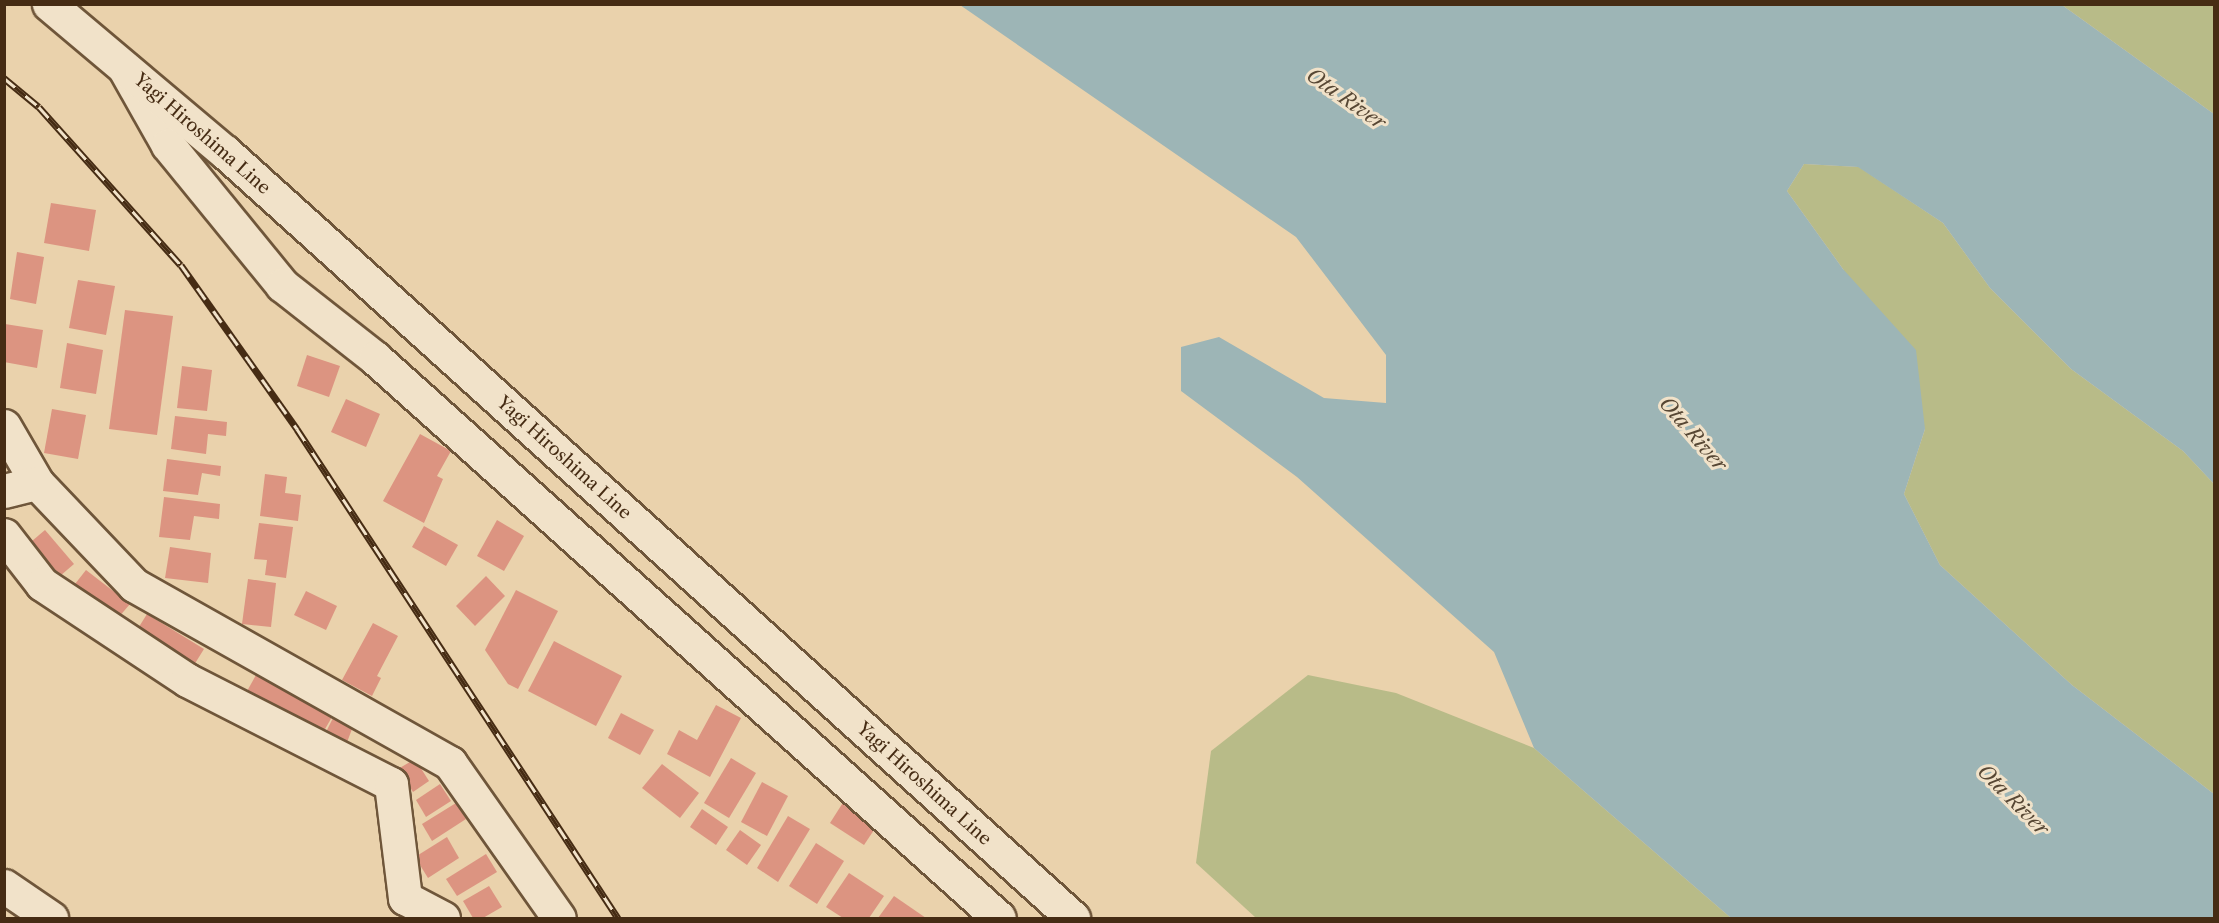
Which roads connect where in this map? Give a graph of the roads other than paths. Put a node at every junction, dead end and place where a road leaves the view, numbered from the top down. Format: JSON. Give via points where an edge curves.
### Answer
{"nodes":[{"id":1,"x":50,"y":4,"type":"edge"},
{"id":2,"x":124,"y":68,"type":"junction"},
{"id":3,"x":4,"y":426,"type":"edge"},
{"id":4,"x":37,"y":483,"type":"junction"},
{"id":5,"x":4,"y":491,"type":"edge"},
{"id":6,"x":4,"y":535,"type":"edge"},
{"id":7,"x":4,"y":886,"type":"edge"},
{"id":8,"x":51,"y":918,"type":"edge"},
{"id":9,"x":443,"y":918,"type":"edge"},
{"id":10,"x":559,"y":918,"type":"edge"},
{"id":11,"x":999,"y":918,"type":"edge"},
{"id":12,"x":1073,"y":918,"type":"edge"}],
"edges":[{"from":1,"to":2,"type":"street","name":"Yagi Hiroshima Line"},
{"from":2,"to":11,"type":"street","via":[[168,145],[282,285],[375,358]]},
{"from":2,"to":12,"type":"street","name":"Yagi Hiroshima Line","via":[[225,152]]},
{"from":3,"to":4,"type":"street"},
{"from":4,"to":5,"type":"street"},
{"from":4,"to":10,"type":"street","via":[[134,585],[450,763]]},
{"from":6,"to":9,"type":"street","via":[[42,584],[187,681],[391,784],[405,898]]},
{"from":7,"to":8,"type":"street"}]}
